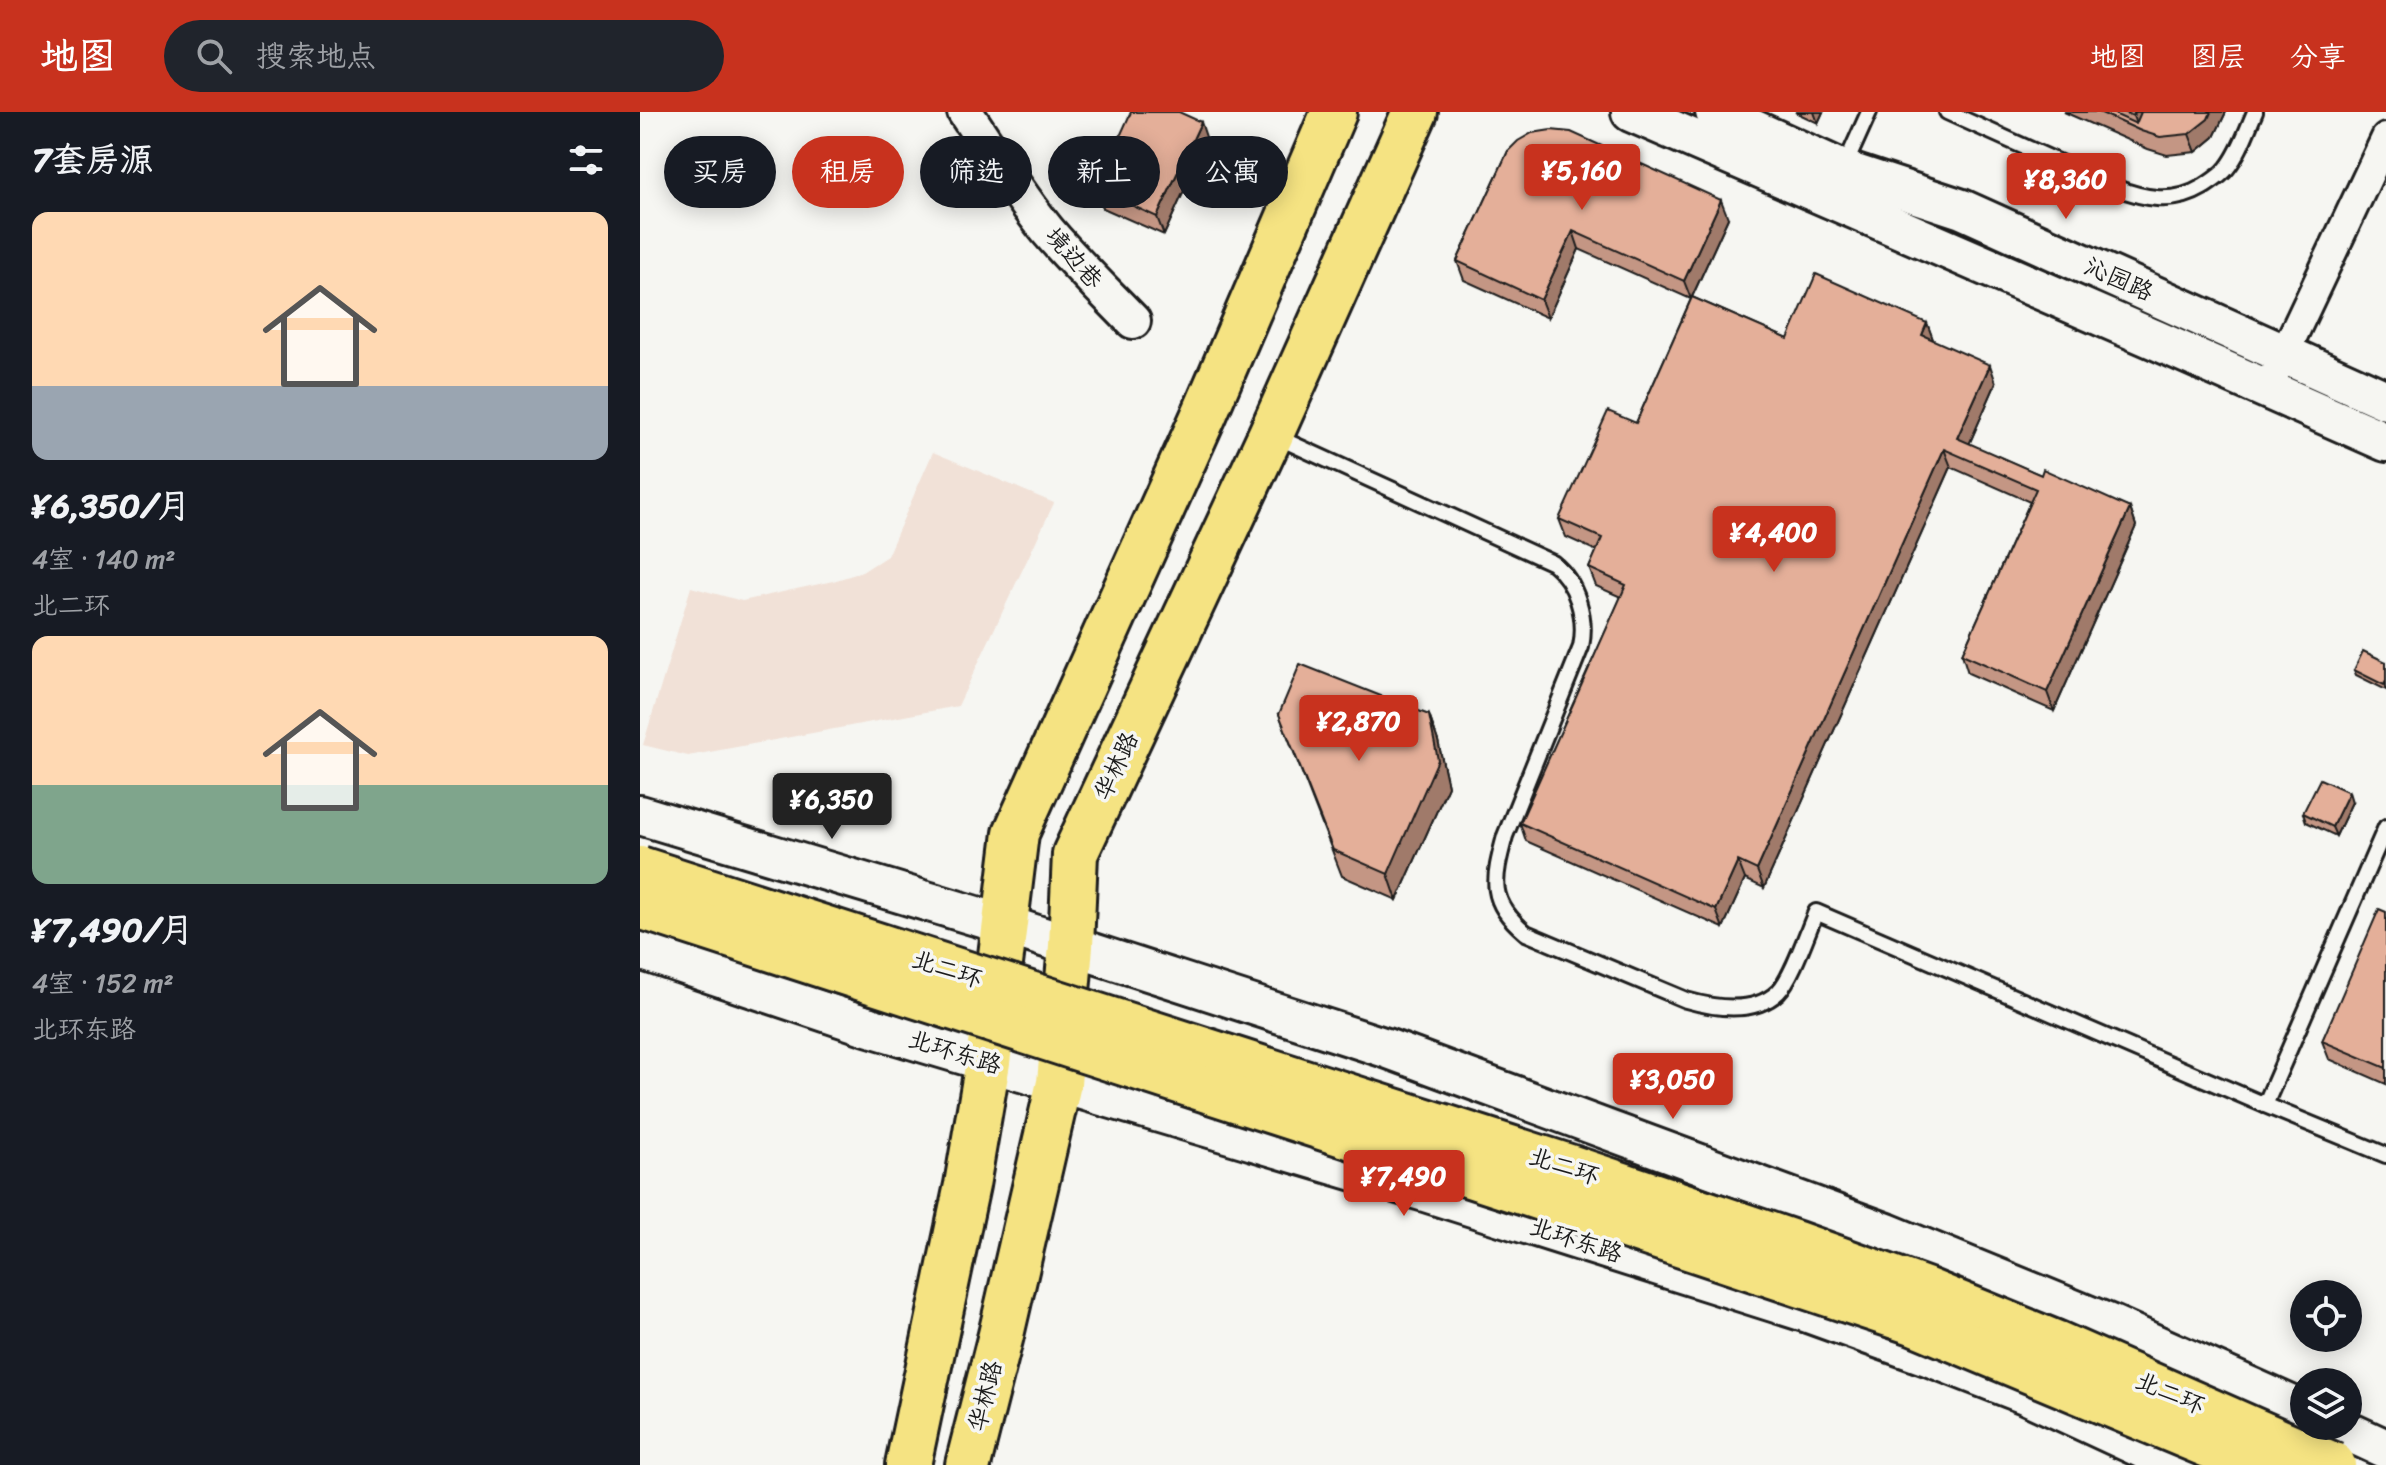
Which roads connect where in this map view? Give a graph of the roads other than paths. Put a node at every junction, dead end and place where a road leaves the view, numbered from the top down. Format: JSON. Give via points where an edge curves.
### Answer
{"nodes":[{"id":1,"x":965,"y":112,"type":"edge"},
{"id":2,"x":1334,"y":112,"type":"edge"},
{"id":3,"x":1415,"y":112,"type":"edge"},
{"id":4,"x":1631,"y":112,"type":"edge"},
{"id":5,"x":1715,"y":112,"type":"edge"},
{"id":6,"x":1869,"y":112,"type":"edge"},
{"id":7,"x":1947,"y":112,"type":"edge"},
{"id":8,"x":2255,"y":112,"type":"edge"},
{"id":9,"x":2386,"y":138,"type":"edge"},
{"id":10,"x":1843,"y":170,"type":"junction"},
{"id":11,"x":1133,"y":321,"type":"dead end"},
{"id":12,"x":2284,"y":354,"type":"junction"},
{"id":13,"x":2267,"y":389,"type":"junction"},
{"id":14,"x":2386,"y":400,"type":"edge"},
{"id":15,"x":1271,"y":434,"type":"junction"},
{"id":16,"x":2386,"y":442,"type":"edge"},
{"id":17,"x":640,"y":815,"type":"edge"},
{"id":18,"x":2386,"y":827,"type":"edge"},
{"id":19,"x":640,"y":869,"type":"edge"},
{"id":20,"x":640,"y":906,"type":"edge"},
{"id":21,"x":1006,"y":925,"type":"junction"},
{"id":22,"x":1071,"y":946,"type":"junction"},
{"id":23,"x":640,"y":950,"type":"edge"},
{"id":24,"x":988,"y":1062,"type":"junction"},
{"id":25,"x":1059,"y":1083,"type":"junction"},
{"id":26,"x":2265,"y":1105,"type":"junction"},
{"id":27,"x":2386,"y":1155,"type":"edge"},
{"id":28,"x":2290,"y":1405,"type":"edge"},
{"id":29,"x":2362,"y":1438,"type":"edge"},
{"id":30,"x":2386,"y":1449,"type":"edge"},
{"id":31,"x":908,"y":1465,"type":"edge"},
{"id":32,"x":968,"y":1465,"type":"edge"},
{"id":33,"x":2178,"y":1465,"type":"edge"},
{"id":34,"x":2256,"y":1465,"type":"edge"},
{"id":35,"x":2333,"y":1465,"type":"edge"}],
"edges":[{"from":1,"to":11,"type":"street","name":"境边巷","via":[[1046,228]]},
{"from":2,"to":21,"type":"main road","via":[[1016,833]]},
{"from":3,"to":15,"type":"main road","name":"华林路"},
{"from":4,"to":13,"type":"main road"},
{"from":5,"to":10,"type":"main road","name":"沁园路"},
{"from":6,"to":10,"type":"lane"},
{"from":7,"to":8,"type":"lane","via":[[2114,187],[2161,200],[2197,190],[2227,169]]},
{"from":9,"to":12,"type":"street"},
{"from":10,"to":12,"type":"main road","name":"沁园路","via":[[1962,209]]},
{"from":12,"to":13,"type":"street"},
{"from":12,"to":14,"type":"main road","name":"沁园路"},
{"from":13,"to":16,"type":"main road"},
{"from":15,"to":22,"type":"main road","name":"华林路","via":[[1075,854]]},
{"from":15,"to":26,"type":"lane","via":[[1553,563],[1569,579],[1584,625],[1581,647],[1497,865],[1500,903],[1526,933],[1686,1000],[1731,1008],[1778,992],[1816,912]]},
{"from":17,"to":21,"type":"main road"},
{"from":18,"to":26,"type":"lane"},
{"from":19,"to":35,"type":"main road","name":"北二环","bridge":true,"via":[[1797,1244],[2040,1337]]},
{"from":20,"to":34,"type":"main road","name":"北二环","bridge":true,"via":[[1913,1322]]},
{"from":21,"to":22,"type":"main road"},
{"from":21,"to":24,"type":"main road"},
{"from":22,"to":25,"type":"main road","name":"华林路"},
{"from":22,"to":28,"type":"main road","via":[[1386,1048],[1887,1233]]},
{"from":23,"to":24,"type":"main road","name":"北环东路"},
{"from":24,"to":25,"type":"main road","name":"北环东路"},
{"from":24,"to":31,"type":"main road"},
{"from":25,"to":32,"type":"main road","name":"华林路"},
{"from":25,"to":33,"type":"main road","name":"北环东路","via":[[1808,1313],[2025,1394]]},
{"from":26,"to":27,"type":"lane"},
{"from":29,"to":30,"type":"main road"}]}
